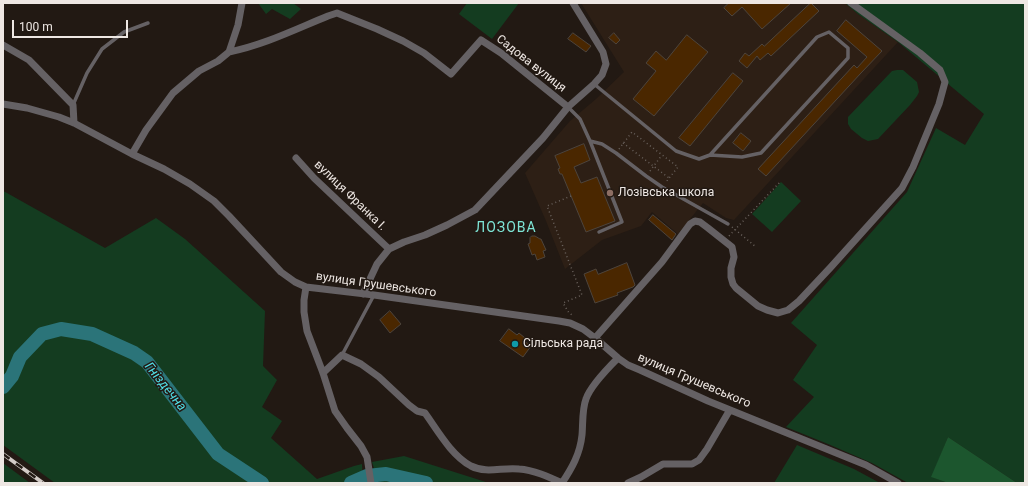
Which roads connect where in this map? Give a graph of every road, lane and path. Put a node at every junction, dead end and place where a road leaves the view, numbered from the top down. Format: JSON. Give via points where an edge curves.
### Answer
{"nodes":[{"id":1,"x":242,"y":3,"type":"edge"},
{"id":2,"x":573,"y":3,"type":"edge"},
{"id":3,"x":852,"y":3,"type":"edge"},
{"id":4,"x":148,"y":23,"type":"dead end"},
{"id":5,"x":3,"y":45,"type":"edge"},
{"id":6,"x":229,"y":52,"type":"junction"},
{"id":7,"x":594,"y":84,"type":"junction"},
{"id":8,"x":3,"y":104,"type":"edge"},
{"id":9,"x":73,"y":105,"type":"junction"},
{"id":10,"x":568,"y":107,"type":"junction"},
{"id":11,"x":74,"y":123,"type":"junction"},
{"id":12,"x":590,"y":141,"type":"junction"},
{"id":13,"x":623,"y":143,"type":"junction"},
{"id":14,"x":616,"y":153,"type":"junction"},
{"id":15,"x":132,"y":154,"type":"junction"},
{"id":16,"x":662,"y":155,"type":"junction"},
{"id":17,"x":710,"y":155,"type":"junction"},
{"id":18,"x":296,"y":158,"type":"dead end"},
{"id":19,"x":654,"y":166,"type":"junction"},
{"id":20,"x":646,"y":176,"type":"junction"},
{"id":21,"x":780,"y":182,"type":"dead end"},
{"id":22,"x":570,"y":196,"type":"dead end"},
{"id":23,"x":728,"y":224,"type":"joint"},
{"id":24,"x":735,"y":230,"type":"junction"},
{"id":25,"x":599,"y":232,"type":"dead end"},
{"id":26,"x":725,"y":241,"type":"junction"},
{"id":27,"x":756,"y":247,"type":"dead end"},
{"id":28,"x":389,"y":249,"type":"junction"},
{"id":29,"x":306,"y":287,"type":"junction"},
{"id":30,"x":363,"y":294,"type":"junction"},
{"id":31,"x":374,"y":295,"type":"junction"},
{"id":32,"x":562,"y":303,"type":"dead end"},
{"id":33,"x":595,"y":338,"type":"junction"},
{"id":34,"x":342,"y":355,"type":"junction"},
{"id":35,"x":618,"y":358,"type":"junction"},
{"id":36,"x":323,"y":373,"type":"junction"},
{"id":37,"x":730,"y":410,"type":"junction"},
{"id":38,"x":371,"y":483,"type":"edge"},
{"id":39,"x":562,"y":483,"type":"edge"},
{"id":40,"x":628,"y":483,"type":"edge"},
{"id":41,"x":898,"y":483,"type":"edge"}],
"edges":[{"from":1,"to":6,"type":"street"},
{"from":2,"to":7,"type":"street","via":[[603,52],[606,64],[602,75]]},
{"from":3,"to":26,"type":"street","via":[[920,53],[940,70],[945,82],[939,104],[913,168],[902,188],[830,268],[788,310],[778,313],[758,306],[732,284],[730,277],[734,257],[732,247]]},
{"from":4,"to":9,"type":"lane","via":[[124,32],[102,49],[87,73]]},
{"from":5,"to":9,"type":"street","via":[[29,60]]},
{"from":6,"to":10,"type":"street","name":"Садова вулиця","via":[[245,49],[337,13],[403,41],[424,53],[451,74],[481,40]]},
{"from":6,"to":15,"type":"street","via":[[199,71],[173,93]]},
{"from":7,"to":10,"type":"street"},
{"from":7,"to":17,"type":"lane","via":[[676,151],[699,159]]},
{"from":8,"to":11,"type":"street","name":"вулиця Грушевського","via":[[27,108]]},
{"from":9,"to":11,"type":"street"},
{"from":10,"to":12,"type":"lane","via":[[580,120]]},
{"from":10,"to":28,"type":"street","via":[[543,138],[475,210],[425,235]]},
{"from":11,"to":15,"type":"street","name":"вулиця Грушевського"},
{"from":12,"to":14,"type":"lane","via":[[602,144]]},
{"from":12,"to":25,"type":"lane","via":[[622,222]]},
{"from":13,"to":14,"type":"path"},
{"from":13,"to":16,"type":"path","via":[[632,132]]},
{"from":13,"to":19,"type":"path"},
{"from":14,"to":20,"type":"lane"},
{"from":15,"to":29,"type":"street","name":"вулиця Грушевського","via":[[190,184],[214,202],[281,272]]},
{"from":16,"to":19,"type":"path"},
{"from":16,"to":19,"type":"path","via":[[678,167],[669,178]]},
{"from":17,"to":17,"type":"lane","via":[[816,37],[829,32],[848,48],[848,58],[761,153],[742,157]]},
{"from":18,"to":28,"type":"street","name":"вулиця Франка І."},
{"from":19,"to":20,"type":"path"},
{"from":20,"to":23,"type":"lane"},
{"from":21,"to":24,"type":"path"},
{"from":22,"to":32,"type":"path","via":[[547,206],[582,295]]},
{"from":23,"to":24,"type":"path"},
{"from":24,"to":26,"type":"path"},
{"from":24,"to":27,"type":"path"},
{"from":26,"to":33,"type":"street","via":[[700,222],[690,224],[662,262]]},
{"from":28,"to":30,"type":"street","via":[[377,264]]},
{"from":29,"to":30,"type":"street","name":"вулиця Грушевського"},
{"from":29,"to":36,"type":"street","via":[[304,312],[307,330]]},
{"from":30,"to":31,"type":"street","name":"вулиця Грушевського"},
{"from":31,"to":33,"type":"street","name":"вулиця Грушевського","via":[[559,321],[582,329]]},
{"from":31,"to":34,"type":"lane"},
{"from":33,"to":35,"type":"street","name":"вулиця Грушевського"},
{"from":34,"to":36,"type":"street"},
{"from":34,"to":39,"type":"street","via":[[379,376],[409,405],[425,413],[457,455],[470,465],[482,470],[520,469]]},
{"from":35,"to":37,"type":"street","name":"вулиця Грушевського","via":[[628,365]]},
{"from":35,"to":39,"type":"street","via":[[585,400],[578,456]]},
{"from":36,"to":38,"type":"street","via":[[335,411],[367,457]]},
{"from":37,"to":40,"type":"street","via":[[699,460],[692,464],[663,464]]},
{"from":37,"to":41,"type":"street","name":"вулиця Грушевського","via":[[866,465]]}]}
